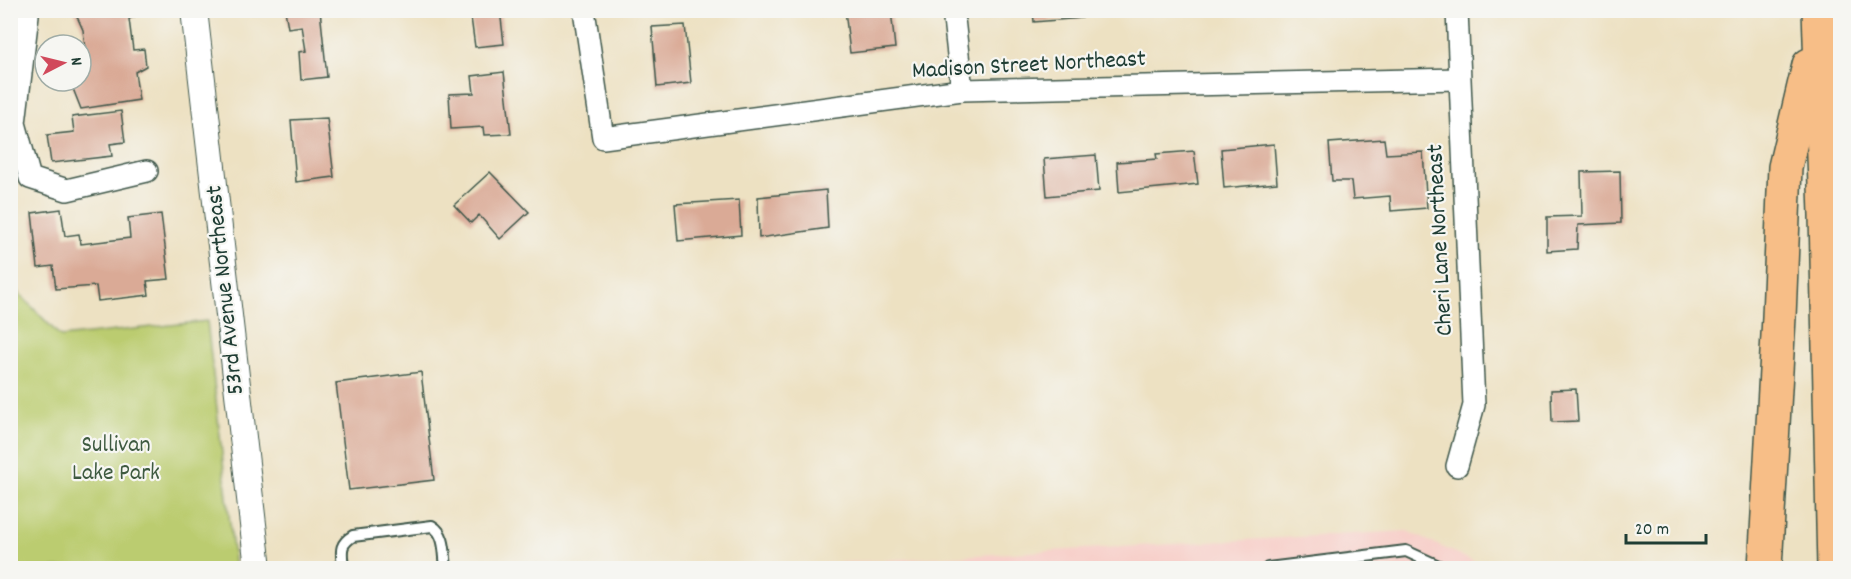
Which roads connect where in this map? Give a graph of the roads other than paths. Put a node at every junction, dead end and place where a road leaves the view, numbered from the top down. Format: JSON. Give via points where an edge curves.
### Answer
{"nodes":[{"id":1,"x":24,"y":10,"type":"edge"},
{"id":2,"x":194,"y":10,"type":"edge"},
{"id":3,"x":584,"y":10,"type":"edge"},
{"id":4,"x":953,"y":10,"type":"edge"},
{"id":5,"x":1457,"y":10,"type":"edge"},
{"id":6,"x":1819,"y":16,"type":"edge"},
{"id":7,"x":1460,"y":79,"type":"junction"},
{"id":8,"x":962,"y":90,"type":"junction"},
{"id":9,"x":147,"y":171,"type":"dead end"},
{"id":10,"x":1457,"y":466,"type":"dead end"},
{"id":11,"x":258,"y":568,"type":"edge"},
{"id":12,"x":343,"y":568,"type":"edge"},
{"id":13,"x":446,"y":568,"type":"edge"},
{"id":14,"x":1268,"y":568,"type":"edge"},
{"id":15,"x":1443,"y":568,"type":"edge"},
{"id":16,"x":1765,"y":568,"type":"edge"},
{"id":17,"x":1834,"y":568,"type":"edge"}],
"edges":[{"from":1,"to":9,"type":"street","via":[[28,15],[15,123],[30,178],[67,190]]},
{"from":2,"to":11,"type":"street","name":"53rd Avenue Northeast"},
{"from":3,"to":8,"type":"street","name":"Madison Street Northeast","via":[[603,138]]},
{"from":4,"to":8,"type":"street"},
{"from":5,"to":7,"type":"street","name":"Cheri Lane Northeast"},
{"from":6,"to":16,"type":"highway","via":[[1785,167]]},
{"from":6,"to":17,"type":"highway"},
{"from":7,"to":8,"type":"street","name":"Madison Street Northeast"},
{"from":7,"to":10,"type":"street","name":"Cheri Lane Northeast","via":[[1474,405]]},
{"from":12,"to":13,"type":"lane","via":[[342,546],[353,536],[432,526],[442,537]]},
{"from":14,"to":15,"type":"lane","via":[[1406,551]]}]}
